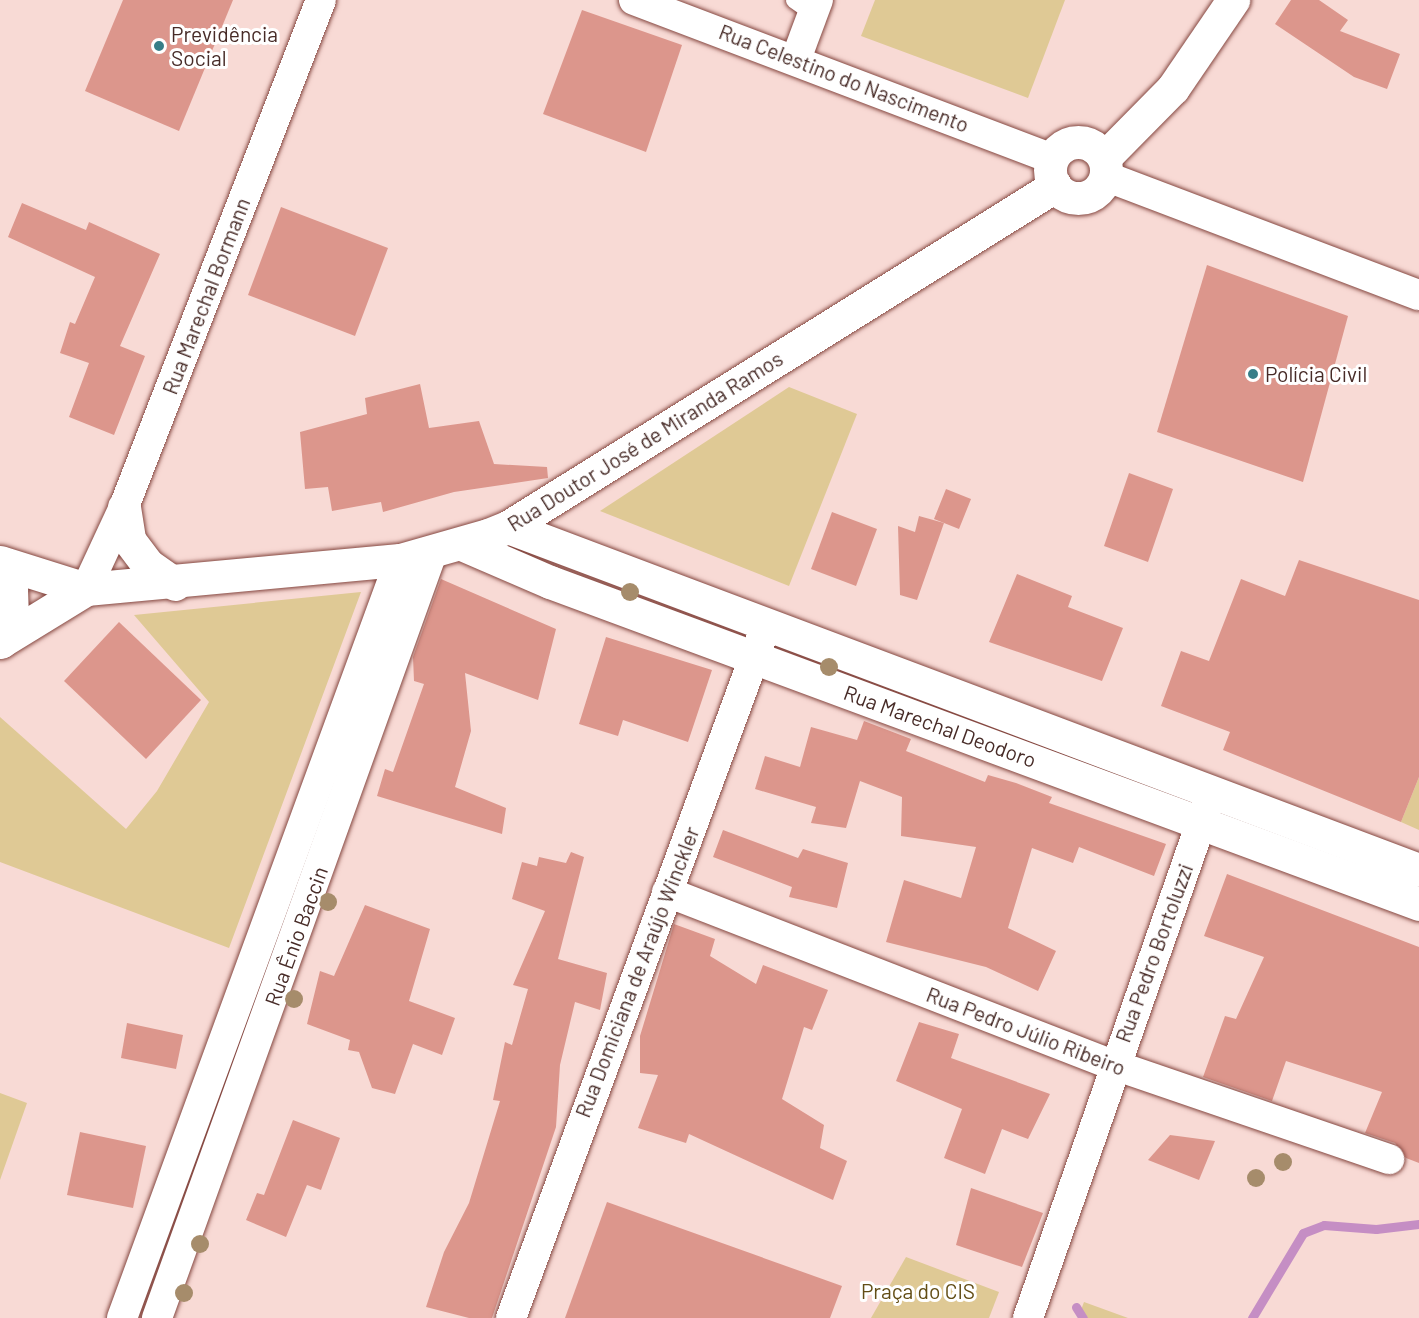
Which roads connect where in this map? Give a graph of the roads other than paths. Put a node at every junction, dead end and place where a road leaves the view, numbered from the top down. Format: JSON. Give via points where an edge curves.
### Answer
{"nodes":[{"id":1,"x":321,"y":0,"type":"edge"},
{"id":2,"x":634,"y":0,"type":"edge"},
{"id":3,"x":1233,"y":0,"type":"edge"},
{"id":4,"x":808,"y":4,"type":"edge"},
{"id":5,"x":796,"y":59,"type":"junction"},
{"id":6,"x":1104,"y":167,"type":"junction"},
{"id":7,"x":1054,"y":172,"type":"junction"},
{"id":8,"x":1419,"y":295,"type":"edge"},
{"id":9,"x":124,"y":507,"type":"junction"},
{"id":10,"x":508,"y":527,"type":"junction"},
{"id":11,"x":447,"y":549,"type":"junction"},
{"id":12,"x":400,"y":560,"type":"junction"},
{"id":13,"x":1,"y":563,"type":"edge"},
{"id":14,"x":175,"y":584,"type":"junction"},
{"id":15,"x":86,"y":589,"type":"junction"},
{"id":16,"x":1,"y":641,"type":"edge"},
{"id":17,"x":760,"y":642,"type":"junction"},
{"id":18,"x":337,"y":778,"type":"junction"},
{"id":19,"x":1206,"y":808,"type":"junction"},
{"id":20,"x":1419,"y":870,"type":"edge"},
{"id":21,"x":667,"y":892,"type":"junction"},
{"id":22,"x":1419,"y":904,"type":"edge"},
{"id":23,"x":270,"y":919,"type":"junction"},
{"id":24,"x":298,"y":930,"type":"junction"},
{"id":25,"x":1114,"y":1065,"type":"junction"},
{"id":26,"x":213,"y":1072,"type":"junction"},
{"id":27,"x":243,"y":1082,"type":"junction"},
{"id":28,"x":1389,"y":1159,"type":"dead end"},
{"id":29,"x":152,"y":1237,"type":"junction"},
{"id":30,"x":183,"y":1248,"type":"junction"},
{"id":31,"x":122,"y":1318,"type":"edge"},
{"id":32,"x":158,"y":1318,"type":"edge"},
{"id":33,"x":511,"y":1318,"type":"edge"},
{"id":34,"x":1028,"y":1318,"type":"edge"}],
"edges":[{"from":1,"to":9,"type":"street","name":"Rua Marechal Bormann"},
{"from":2,"to":5,"type":"street","name":"Rua Celestino do Nascimento"},
{"from":3,"to":6,"type":"street","via":[[1173,88]]},
{"from":4,"to":5,"type":"street"},
{"from":5,"to":7,"type":"street","name":"Rua Celestino do Nascimento"},
{"from":6,"to":7,"type":"street","via":[[1088,196],[1070,196]]},
{"from":6,"to":7,"type":"street","via":[[1083,142],[1064,145]]},
{"from":6,"to":8,"type":"street"},
{"from":7,"to":10,"type":"street","name":"Rua Doutor José de Miranda Ramos"},
{"from":9,"to":14,"type":"street","via":[[129,540],[148,565]]},
{"from":9,"to":15,"type":"street","name":"Rua Marechal Bormann"},
{"from":10,"to":11,"type":"street","name":"Rua Doutor José de Miranda Ramos"},
{"from":10,"to":17,"type":"street","name":"Rua Marechal Deodoro"},
{"from":11,"to":12,"type":"street","name":"Rua Doutor José de Miranda Ramos"},
{"from":11,"to":17,"type":"street","name":"Rua Marechal Deodoro"},
{"from":11,"to":18,"type":"street","name":"Rua Ênio Baccin"},
{"from":12,"to":14,"type":"street","name":"Rua Doutor José de Miranda Ramos"},
{"from":12,"to":18,"type":"street","name":"Rua Ênio Baccin"},
{"from":13,"to":15,"type":"street"},
{"from":13,"to":16,"type":"street","via":[[11,589],[12,613]]},
{"from":14,"to":15,"type":"street","name":"Rua Doutor José de Miranda Ramos"},
{"from":15,"to":16,"type":"street"},
{"from":17,"to":19,"type":"street","name":"Rua Marechal Deodoro"},
{"from":17,"to":21,"type":"street","name":"Rua Domiciana de Araújo Winckler"},
{"from":18,"to":23,"type":"street","name":"Rua Ênio Baccin"},
{"from":18,"to":24,"type":"street","name":"Rua Ênio Baccin"},
{"from":19,"to":20,"type":"street","name":"Rua Marechal Deodoro"},
{"from":19,"to":22,"type":"street","name":"Rua Marechal Deodoro"},
{"from":19,"to":25,"type":"street","name":"Rua Pedro Bortoluzzi"},
{"from":21,"to":25,"type":"street","name":"Rua Pedro Júlio Ribeiro"},
{"from":21,"to":33,"type":"street","name":"Rua Domiciana de Araújo Winckler"},
{"from":23,"to":24,"type":"street"},
{"from":23,"to":26,"type":"street","name":"Rua Ênio Baccin"},
{"from":24,"to":27,"type":"street","name":"Rua Ênio Baccin"},
{"from":25,"to":28,"type":"street","name":"Rua Pedro Júlio Ribeiro"},
{"from":25,"to":34,"type":"street","name":"Rua Pedro Bortoluzzi"},
{"from":26,"to":27,"type":"street"},
{"from":26,"to":29,"type":"street","name":"Rua Ênio Baccin"},
{"from":27,"to":30,"type":"street","name":"Rua Ênio Baccin"},
{"from":29,"to":30,"type":"street"},
{"from":29,"to":31,"type":"street","name":"Rua Ênio Baccin"},
{"from":30,"to":32,"type":"street","name":"Rua Ênio Baccin"}]}
